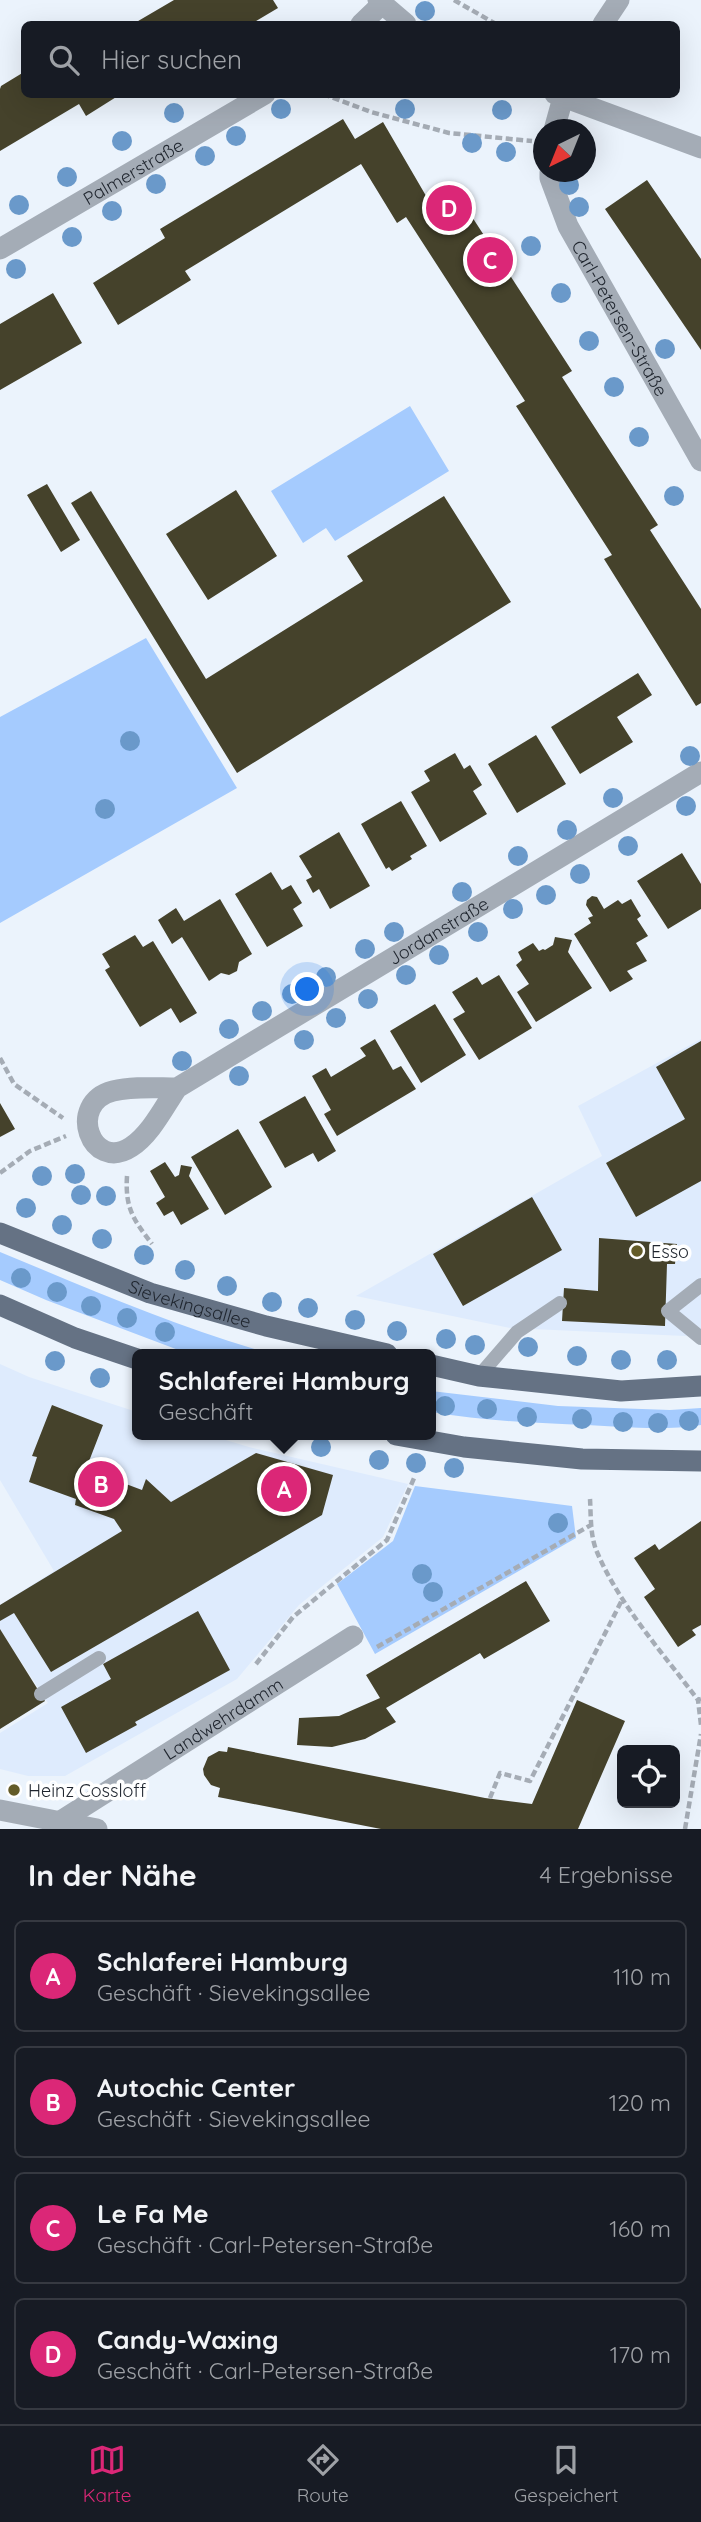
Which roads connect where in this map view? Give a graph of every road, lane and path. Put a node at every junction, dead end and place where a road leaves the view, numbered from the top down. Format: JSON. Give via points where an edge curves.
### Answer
{"nodes":[{"id":1,"x":454,"y":0,"type":"edge"},
{"id":2,"x":619,"y":0,"type":"edge"},
{"id":3,"x":380,"y":2,"type":"edge"},
{"id":4,"x":364,"y":21,"type":"edge"},
{"id":5,"x":403,"y":21,"type":"edge"},
{"id":6,"x":491,"y":21,"type":"edge"},
{"id":7,"x":605,"y":21,"type":"edge"},
{"id":8,"x":258,"y":98,"type":"edge"},
{"id":9,"x":334,"y":98,"type":"edge"},
{"id":10,"x":560,"y":98,"type":"edge"},
{"id":11,"x":569,"y":98,"type":"edge"},
{"id":12,"x":556,"y":119,"type":"edge"},
{"id":13,"x":533,"y":141,"type":"edge"},
{"id":14,"x":701,"y":148,"type":"edge"},
{"id":15,"x":552,"y":182,"type":"edge"},
{"id":16,"x":0,"y":249,"type":"edge"},
{"id":17,"x":701,"y":461,"type":"edge"},
{"id":18,"x":701,"y":772,"type":"edge"},
{"id":19,"x":0,"y":1058,"type":"edge"},
{"id":20,"x":177,"y":1088,"type":"junction"},
{"id":21,"x":86,"y":1129,"type":"junction"},
{"id":22,"x":128,"y":1149,"type":"junction"},
{"id":23,"x":0,"y":1173,"type":"edge"},
{"id":24,"x":0,"y":1233,"type":"edge"},
{"id":25,"x":152,"y":1244,"type":"dead end"},
{"id":26,"x":701,"y":1285,"type":"edge"},
{"id":27,"x":560,"y":1303,"type":"dead end"},
{"id":28,"x":0,"y":1304,"type":"edge"},
{"id":29,"x":701,"y":1338,"type":"edge"},
{"id":30,"x":365,"y":1349,"type":"edge"},
{"id":31,"x":132,"y":1357,"type":"edge"},
{"id":32,"x":436,"y":1366,"type":"edge"},
{"id":33,"x":480,"y":1376,"type":"junction"},
{"id":34,"x":701,"y":1387,"type":"edge"},
{"id":35,"x":424,"y":1440,"type":"edge"},
{"id":36,"x":701,"y":1461,"type":"edge"},
{"id":37,"x":415,"y":1476,"type":"dead end"},
{"id":38,"x":590,"y":1499,"type":"dead end"},
{"id":39,"x":591,"y":1525,"type":"junction"},
{"id":40,"x":623,"y":1598,"type":"junction"},
{"id":41,"x":360,"y":1643,"type":"joint"},
{"id":42,"x":99,"y":1658,"type":"dead end"},
{"id":43,"x":253,"y":1668,"type":"dead end"},
{"id":44,"x":41,"y":1694,"type":"dead end"},
{"id":45,"x":699,"y":1700,"type":"edge"},
{"id":46,"x":701,"y":1725,"type":"edge"},
{"id":47,"x":701,"y":1734,"type":"edge"},
{"id":48,"x":491,"y":1798,"type":"dead end"},
{"id":49,"x":0,"y":1810,"type":"edge"},
{"id":50,"x":58,"y":1822,"type":"junction"},
{"id":51,"x":97,"y":1829,"type":"edge"},
{"id":52,"x":685,"y":1829,"type":"edge"}],
"edges":[{"from":1,"to":6,"type":"path"},
{"from":2,"to":7,"type":"street"},
{"from":3,"to":4,"type":"street"},
{"from":3,"to":5,"type":"street"},
{"from":8,"to":16,"type":"street","name":"Palmerstraße"},
{"from":9,"to":13,"type":"path","via":[[449,133]]},
{"from":10,"to":12,"type":"street"},
{"from":11,"to":14,"type":"street"},
{"from":15,"to":17,"type":"street","name":"Carl-Petersen-Straße","via":[[568,226]]},
{"from":18,"to":20,"type":"street","name":"Jordanstraße"},
{"from":19,"to":21,"type":"path","via":[[14,1084]]},
{"from":20,"to":21,"type":"street","name":"Jordanstraße","via":[[111,1091],[92,1106]]},
{"from":20,"to":22,"type":"street","name":"Jordanstraße"},
{"from":21,"to":22,"type":"street","via":[[94,1143],[108,1152]]},
{"from":21,"to":23,"type":"path","via":[[30,1151]]},
{"from":22,"to":25,"type":"path","via":[[126,1199]]},
{"from":24,"to":30,"type":"main road","name":"Sievekingsallee","via":[[150,1293]]},
{"from":26,"to":29,"type":"lane","via":[[668,1311]]},
{"from":27,"to":33,"type":"lane","via":[[517,1332]]},
{"from":28,"to":31,"type":"main road"},
{"from":32,"to":33,"type":"main road"},
{"from":33,"to":34,"type":"main road","via":[[621,1391]]},
{"from":35,"to":36,"type":"main road","via":[[582,1459]]},
{"from":37,"to":43,"type":"path","via":[[387,1540],[293,1617]]},
{"from":38,"to":39,"type":"path"},
{"from":39,"to":40,"type":"path","via":[[596,1551]]},
{"from":39,"to":41,"type":"path","via":[[378,1647]]},
{"from":40,"to":45,"type":"path"},
{"from":40,"to":48,"type":"path","via":[[530,1781],[499,1773]]},
{"from":41,"to":50,"type":"street","name":"Landwehrdamm"},
{"from":42,"to":44,"type":"lane"},
{"from":45,"to":46,"type":"path"},
{"from":47,"to":52,"type":"path"},
{"from":49,"to":50,"type":"street"},
{"from":50,"to":51,"type":"street"}]}
